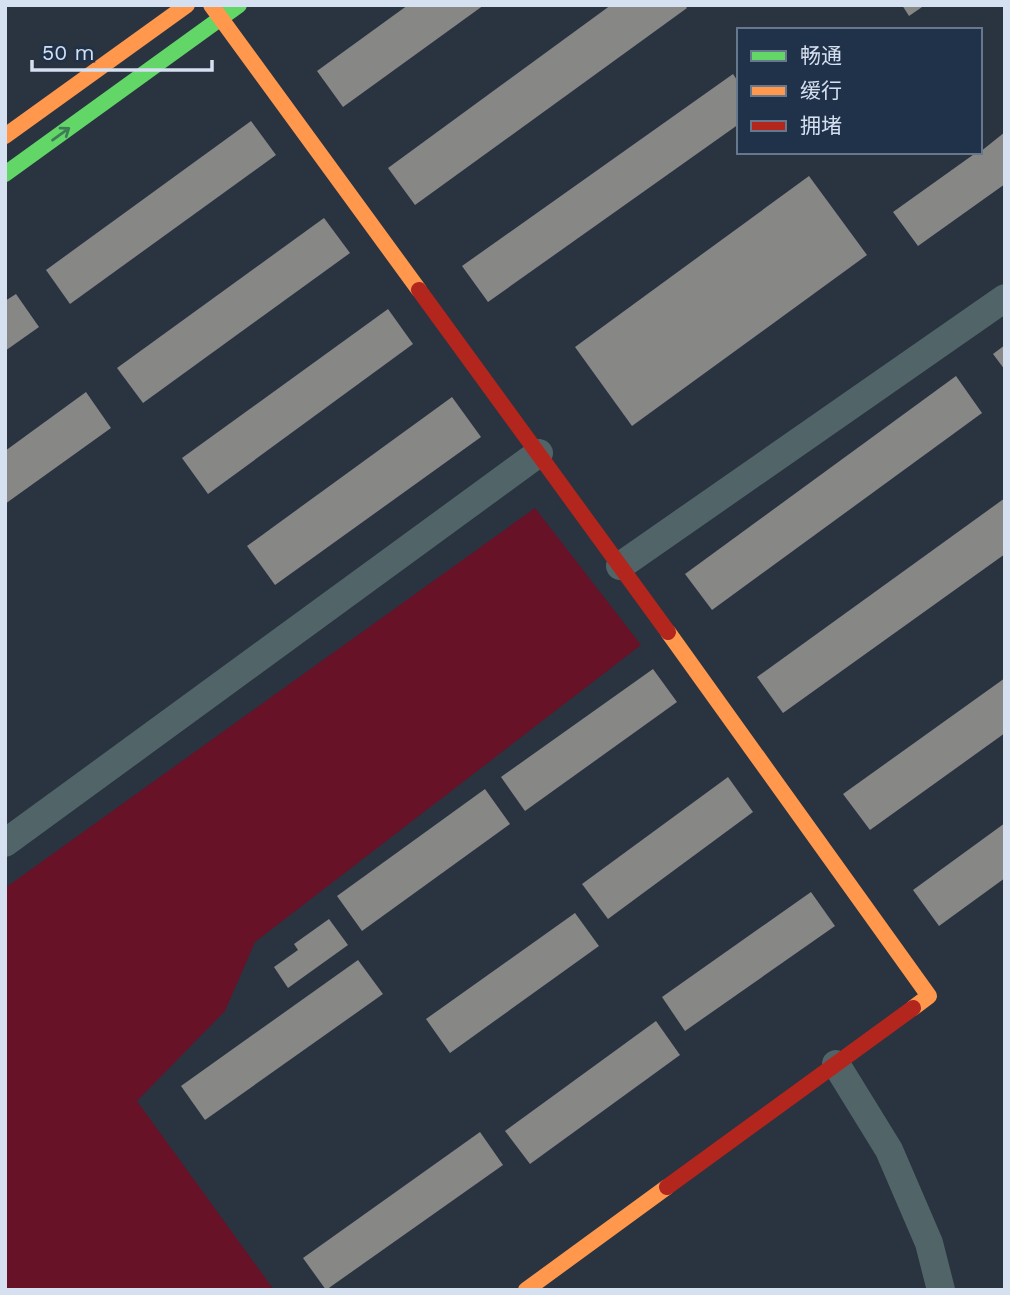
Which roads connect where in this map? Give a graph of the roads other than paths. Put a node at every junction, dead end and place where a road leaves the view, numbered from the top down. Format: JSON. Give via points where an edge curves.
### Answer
{"nodes":[{"id":1,"x":187,"y":5,"type":"edge"},
{"id":2,"x":239,"y":5,"type":"edge"},
{"id":3,"x":216,"y":12,"type":"edge"},
{"id":4,"x":17,"y":120,"type":"junction"},
{"id":5,"x":5,"y":136,"type":"edge"},
{"id":6,"x":39,"y":149,"type":"junction"},
{"id":7,"x":5,"y":174,"type":"edge"},
{"id":8,"x":1005,"y":298,"type":"edge"},
{"id":9,"x":539,"y":453,"type":"junction"},
{"id":10,"x":620,"y":566,"type":"junction"},
{"id":11,"x":5,"y":844,"type":"edge"},
{"id":12,"x":836,"y":1063,"type":"junction"},
{"id":13,"x":526,"y":1290,"type":"edge"},
{"id":14,"x":941,"y":1290,"type":"edge"}],
"edges":[{"from":1,"to":4,"type":"street"},
{"from":2,"to":3,"type":"street"},
{"from":6,"to":3,"type":"street","one_way":true},
{"from":3,"to":9,"type":"street"},
{"from":4,"to":5,"type":"street"},
{"from":4,"to":6,"type":"street"},
{"from":6,"to":7,"type":"street"},
{"from":8,"to":10,"type":"street"},
{"from":9,"to":10,"type":"street"},
{"from":9,"to":11,"type":"street"},
{"from":10,"to":12,"type":"street","via":[[929,996]]},
{"from":12,"to":13,"type":"street"},
{"from":12,"to":14,"type":"street","via":[[889,1150],[929,1243]]}]}
